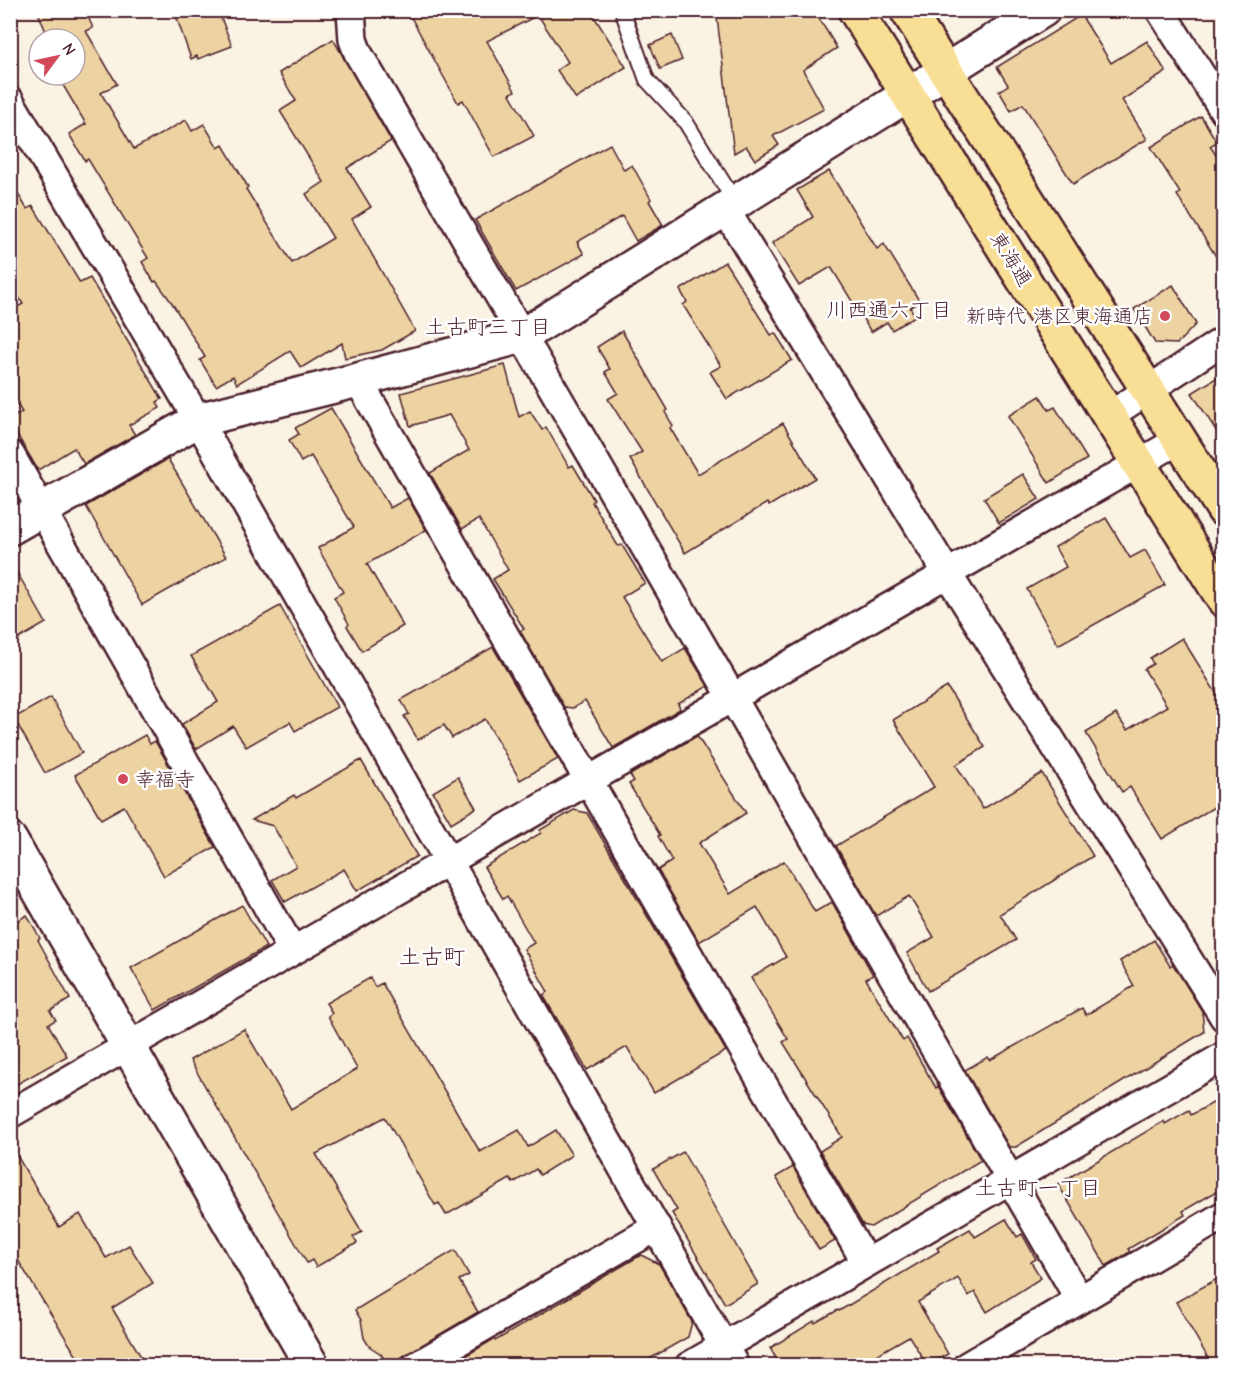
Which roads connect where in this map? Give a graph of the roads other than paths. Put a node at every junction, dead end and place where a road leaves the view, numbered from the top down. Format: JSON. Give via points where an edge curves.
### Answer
{"nodes":[{"id":1,"x":351,"y":10,"type":"edge"},
{"id":2,"x":622,"y":10,"type":"edge"},
{"id":3,"x":855,"y":10,"type":"edge"},
{"id":4,"x":907,"y":10,"type":"edge"},
{"id":5,"x":1043,"y":10,"type":"edge"},
{"id":6,"x":1160,"y":10,"type":"edge"},
{"id":7,"x":944,"y":71,"type":"junction"},
{"id":8,"x":908,"y":94,"type":"junction"},
{"id":9,"x":10,"y":101,"type":"edge"},
{"id":10,"x":1224,"y":111,"type":"edge"},
{"id":11,"x":730,"y":206,"type":"junction"},
{"id":12,"x":522,"y":336,"type":"junction"},
{"id":13,"x":1224,"y":340,"type":"edge"},
{"id":14,"x":358,"y":380,"type":"junction"},
{"id":15,"x":1148,"y":391,"type":"junction"},
{"id":16,"x":1109,"y":416,"type":"junction"},
{"id":17,"x":198,"y":420,"type":"junction"},
{"id":18,"x":1179,"y":440,"type":"junction"},
{"id":19,"x":10,"y":454,"type":"edge"},
{"id":20,"x":1138,"y":463,"type":"junction"},
{"id":21,"x":42,"y":510,"type":"junction"},
{"id":22,"x":1224,"y":510,"type":"edge"},
{"id":23,"x":10,"y":528,"type":"edge"},
{"id":24,"x":947,"y":573,"type":"junction"},
{"id":25,"x":1224,"y":600,"type":"edge"},
{"id":26,"x":732,"y":697,"type":"junction"},
{"id":27,"x":588,"y":780,"type":"junction"},
{"id":28,"x":10,"y":840,"type":"edge"},
{"id":29,"x":449,"y":860,"type":"junction"},
{"id":30,"x":292,"y":950,"type":"junction"},
{"id":31,"x":1224,"y":1017,"type":"edge"},
{"id":32,"x":128,"y":1045,"type":"junction"},
{"id":33,"x":1224,"y":1056,"type":"edge"},
{"id":34,"x":10,"y":1114,"type":"edge"},
{"id":35,"x":1010,"y":1179,"type":"junction"},
{"id":36,"x":1224,"y":1215,"type":"edge"},
{"id":37,"x":657,"y":1227,"type":"junction"},
{"id":38,"x":866,"y":1263,"type":"junction"},
{"id":39,"x":1080,"y":1299,"type":"junction"},
{"id":40,"x":729,"y":1356,"type":"edge"},
{"id":41,"x":312,"y":1365,"type":"edge"},
{"id":42,"x":416,"y":1365,"type":"edge"},
{"id":43,"x":689,"y":1365,"type":"edge"},
{"id":44,"x":967,"y":1365,"type":"edge"}],
"edges":[{"from":1,"to":12,"type":"street","via":[[352,40],[358,53]]},
{"from":2,"to":11,"type":"lane","via":[[647,80],[686,121]]},
{"from":3,"to":8,"type":"main road","name":"東海通"},
{"from":4,"to":7,"type":"main road"},
{"from":5,"to":7,"type":"street"},
{"from":6,"to":10,"type":"street"},
{"from":7,"to":8,"type":"street"},
{"from":7,"to":15,"type":"main road"},
{"from":8,"to":11,"type":"street"},
{"from":8,"to":16,"type":"main road","name":"東海通"},
{"from":9,"to":17,"type":"street"},
{"from":11,"to":12,"type":"street"},
{"from":11,"to":24,"type":"street"},
{"from":12,"to":14,"type":"street"},
{"from":12,"to":26,"type":"street"},
{"from":13,"to":15,"type":"street"},
{"from":14,"to":17,"type":"street"},
{"from":14,"to":27,"type":"street"},
{"from":15,"to":16,"type":"street"},
{"from":15,"to":18,"type":"main road"},
{"from":16,"to":20,"type":"main road","name":"東海通"},
{"from":17,"to":21,"type":"street"},
{"from":17,"to":29,"type":"street"},
{"from":18,"to":20,"type":"street"},
{"from":18,"to":22,"type":"main road"},
{"from":19,"to":21,"type":"street"},
{"from":20,"to":24,"type":"street"},
{"from":20,"to":25,"type":"main road","name":"東海通"},
{"from":21,"to":23,"type":"street"},
{"from":21,"to":30,"type":"street"},
{"from":24,"to":26,"type":"street"},
{"from":24,"to":31,"type":"street"},
{"from":26,"to":27,"type":"street"},
{"from":26,"to":35,"type":"street"},
{"from":27,"to":29,"type":"street"},
{"from":27,"to":38,"type":"street"},
{"from":28,"to":32,"type":"street"},
{"from":29,"to":30,"type":"street"},
{"from":29,"to":37,"type":"street"},
{"from":30,"to":32,"type":"street"},
{"from":32,"to":34,"type":"street"},
{"from":32,"to":41,"type":"street"},
{"from":33,"to":35,"type":"street"},
{"from":35,"to":38,"type":"street"},
{"from":35,"to":39,"type":"street"},
{"from":36,"to":39,"type":"street"},
{"from":37,"to":40,"type":"street"},
{"from":37,"to":42,"type":"street"},
{"from":38,"to":40,"type":"street"},
{"from":39,"to":44,"type":"street"},
{"from":40,"to":43,"type":"street"}]}
